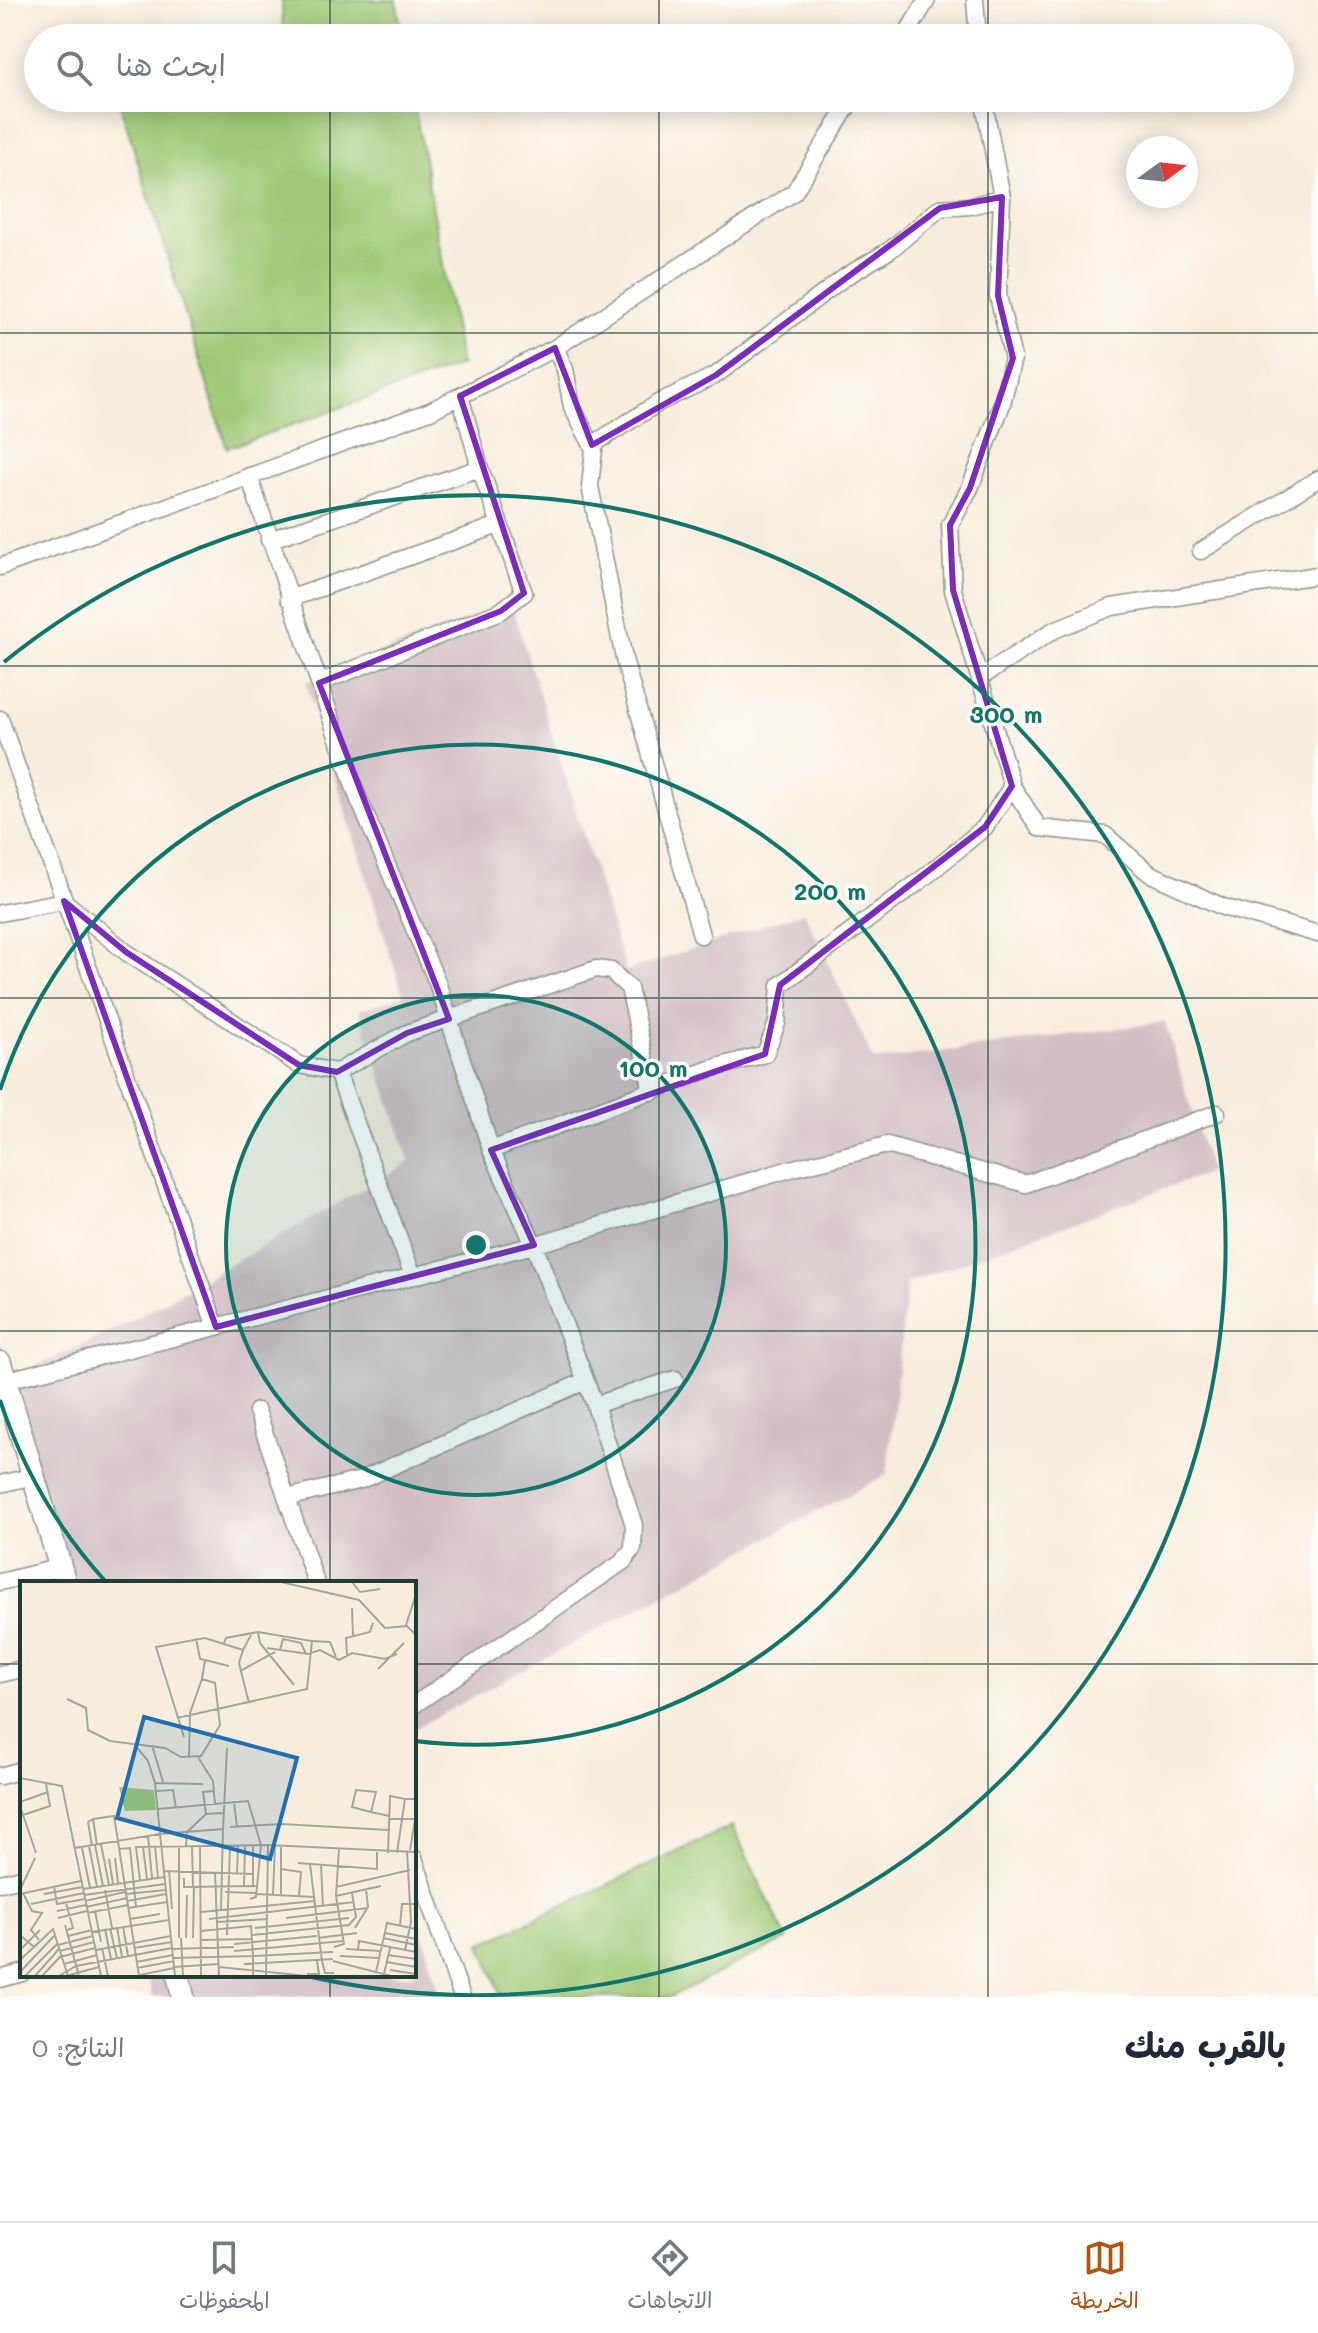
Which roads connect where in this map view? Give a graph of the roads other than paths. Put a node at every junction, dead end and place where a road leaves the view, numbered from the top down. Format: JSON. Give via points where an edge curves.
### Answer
{"nodes":[{"id":1,"x":927,"y":0,"type":"edge"},
{"id":2,"x":975,"y":0,"type":"edge"},
{"id":3,"x":912,"y":24,"type":"edge"},
{"id":4,"x":977,"y":24,"type":"edge"},
{"id":5,"x":844,"y":112,"type":"edge"},
{"id":6,"x":986,"y":112,"type":"edge"},
{"id":7,"x":1002,"y":197,"type":"junction"},
{"id":8,"x":555,"y":348,"type":"junction"},
{"id":9,"x":460,"y":396,"type":"junction"},
{"id":10,"x":592,"y":445,"type":"junction"},
{"id":11,"x":480,"y":468,"type":"junction"},
{"id":12,"x":249,"y":476,"type":"junction"},
{"id":13,"x":1318,"y":479,"type":"edge"},
{"id":14,"x":499,"y":525,"type":"junction"},
{"id":15,"x":269,"y":540,"type":"junction"},
{"id":16,"x":1201,"y":551,"type":"dead end"},
{"id":17,"x":0,"y":567,"type":"edge"},
{"id":18,"x":1318,"y":575,"type":"edge"},
{"id":19,"x":289,"y":599,"type":"junction"},
{"id":20,"x":981,"y":677,"type":"junction"},
{"id":21,"x":319,"y":683,"type":"junction"},
{"id":22,"x":0,"y":719,"type":"edge"},
{"id":23,"x":1012,"y":786,"type":"junction"},
{"id":24,"x":64,"y":901,"type":"junction"},
{"id":25,"x":0,"y":913,"type":"edge"},
{"id":26,"x":1318,"y":934,"type":"edge"},
{"id":27,"x":701,"y":935,"type":"dead end"},
{"id":28,"x":449,"y":1019,"type":"junction"},
{"id":29,"x":337,"y":1072,"type":"junction"},
{"id":30,"x":652,"y":1092,"type":"junction"},
{"id":31,"x":1217,"y":1113,"type":"dead end"},
{"id":32,"x":491,"y":1150,"type":"junction"},
{"id":33,"x":534,"y":1245,"type":"junction"},
{"id":34,"x":413,"y":1276,"type":"junction"},
{"id":35,"x":216,"y":1327,"type":"junction"},
{"id":36,"x":2,"y":1375,"type":"edge"},
{"id":37,"x":675,"y":1379,"type":"dead end"},
{"id":38,"x":583,"y":1382,"type":"junction"},
{"id":39,"x":595,"y":1405,"type":"junction"},
{"id":40,"x":257,"y":1411,"type":"dead end"},
{"id":41,"x":34,"y":1476,"type":"junction"},
{"id":42,"x":0,"y":1484,"type":"edge"},
{"id":43,"x":287,"y":1498,"type":"junction"},
{"id":44,"x":63,"y":1575,"type":"edge"},
{"id":45,"x":315,"y":1581,"type":"edge"},
{"id":46,"x":0,"y":1582,"type":"edge"},
{"id":47,"x":20,"y":1669,"type":"edge"},
{"id":48,"x":0,"y":1674,"type":"edge"},
{"id":49,"x":416,"y":1704,"type":"edge"},
{"id":50,"x":20,"y":1771,"type":"edge"},
{"id":51,"x":0,"y":1776,"type":"edge"},
{"id":52,"x":416,"y":1864,"type":"edge"},
{"id":53,"x":20,"y":1878,"type":"edge"},
{"id":54,"x":0,"y":1883,"type":"edge"},
{"id":55,"x":20,"y":1974,"type":"edge"},
{"id":56,"x":178,"y":1977,"type":"edge"},
{"id":57,"x":0,"y":1979,"type":"edge"},
{"id":58,"x":183,"y":1997,"type":"edge"},
{"id":59,"x":462,"y":1997,"type":"edge"}],
"edges":[{"from":1,"to":3,"type":"street"},
{"from":2,"to":4,"type":"street"},
{"from":5,"to":8,"type":"street","via":[[794,192]]},
{"from":6,"to":7,"type":"street"},
{"from":7,"to":10,"type":"street","via":[[940,208],[716,375],[660,402]]},
{"from":7,"to":20,"type":"street","via":[[998,296],[1013,358],[1002,404],[950,525],[953,590]]},
{"from":8,"to":9,"type":"street"},
{"from":8,"to":10,"type":"street","via":[[572,407]]},
{"from":9,"to":11,"type":"street"},
{"from":9,"to":12,"type":"street"},
{"from":10,"to":27,"type":"street","via":[[590,486],[624,659]]},
{"from":11,"to":14,"type":"street"},
{"from":11,"to":15,"type":"street"},
{"from":12,"to":15,"type":"street"},
{"from":12,"to":17,"type":"street"},
{"from":13,"to":16,"type":"street"},
{"from":14,"to":19,"type":"street"},
{"from":14,"to":21,"type":"street","via":[[524,593],[501,611]]},
{"from":15,"to":19,"type":"street"},
{"from":18,"to":20,"type":"street","via":[[1112,607],[1054,630]]},
{"from":19,"to":21,"type":"street"},
{"from":20,"to":23,"type":"street"},
{"from":21,"to":28,"type":"street","via":[[357,795]]},
{"from":22,"to":24,"type":"street"},
{"from":23,"to":26,"type":"street","via":[[1039,828],[1105,835],[1161,879],[1223,907]]},
{"from":23,"to":30,"type":"street","via":[[985,827],[780,985],[777,1023],[765,1054]]},
{"from":24,"to":25,"type":"street"},
{"from":24,"to":29,"type":"street","via":[[126,952],[299,1065]]},
{"from":24,"to":35,"type":"street"},
{"from":28,"to":29,"type":"street","via":[[407,1033]]},
{"from":28,"to":30,"type":"street","via":[[596,969],[611,971],[629,988]]},
{"from":28,"to":32,"type":"street"},
{"from":29,"to":34,"type":"street"},
{"from":30,"to":32,"type":"street"},
{"from":31,"to":33,"type":"street","via":[[1026,1184],[887,1145]]},
{"from":32,"to":33,"type":"street"},
{"from":33,"to":34,"type":"street"},
{"from":33,"to":38,"type":"street"},
{"from":34,"to":35,"type":"street"},
{"from":35,"to":36,"type":"street"},
{"from":36,"to":41,"type":"street"},
{"from":37,"to":39,"type":"street"},
{"from":38,"to":39,"type":"street"},
{"from":38,"to":43,"type":"street","via":[[361,1480]]},
{"from":39,"to":49,"type":"street","via":[[630,1511],[633,1548],[624,1561]]},
{"from":40,"to":43,"type":"street"},
{"from":41,"to":42,"type":"street"},
{"from":41,"to":44,"type":"street"},
{"from":43,"to":45,"type":"street"},
{"from":44,"to":46,"type":"street"},
{"from":47,"to":48,"type":"street"},
{"from":50,"to":51,"type":"street"},
{"from":52,"to":59,"type":"street"},
{"from":53,"to":54,"type":"street"},
{"from":55,"to":57,"type":"street"},
{"from":56,"to":58,"type":"street"}]}
